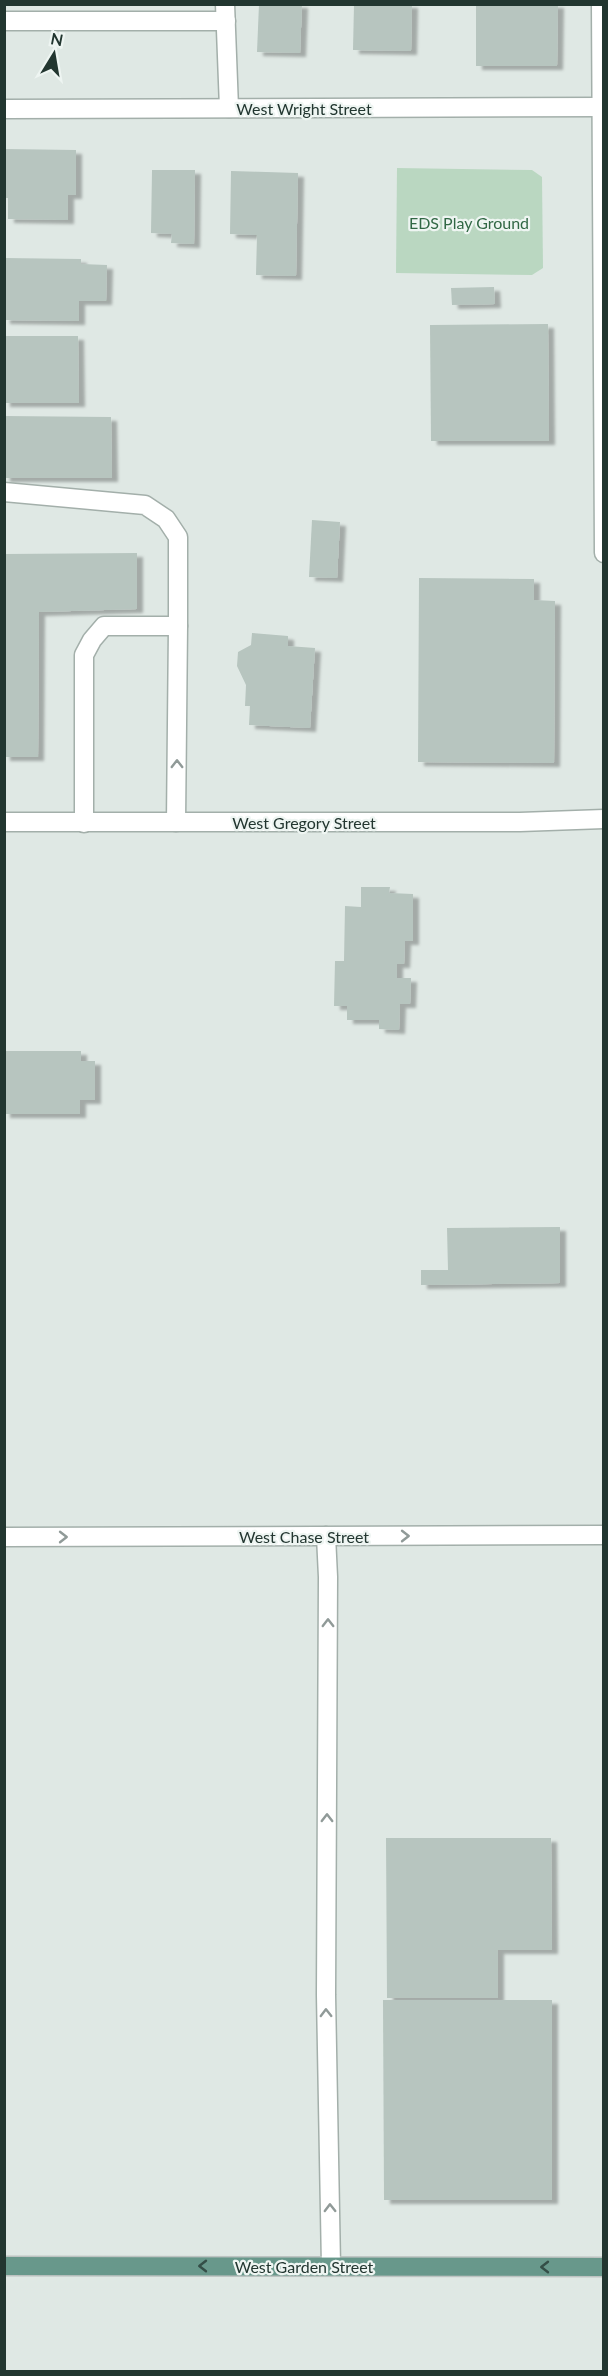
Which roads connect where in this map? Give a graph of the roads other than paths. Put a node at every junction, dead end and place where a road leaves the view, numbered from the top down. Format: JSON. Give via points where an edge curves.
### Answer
{"nodes":[{"id":1,"x":602,"y":4,"type":"edge"},
{"id":2,"x":226,"y":13,"type":"edge"},
{"id":3,"x":4,"y":21,"type":"edge"},
{"id":4,"x":603,"y":107,"type":"edge"},
{"id":5,"x":229,"y":108,"type":"junction"},
{"id":6,"x":4,"y":109,"type":"edge"},
{"id":7,"x":4,"y":492,"type":"edge"},
{"id":8,"x":603,"y":553,"type":"edge"},
{"id":9,"x":177,"y":626,"type":"junction"},
{"id":10,"x":603,"y":819,"type":"edge"},
{"id":11,"x":4,"y":822,"type":"edge"},
{"id":12,"x":176,"y":822,"type":"junction"},
{"id":13,"x":84,"y":823,"type":"junction"},
{"id":14,"x":603,"y":1535,"type":"edge"},
{"id":15,"x":326,"y":1536,"type":"junction"},
{"id":16,"x":4,"y":1537,"type":"edge"},
{"id":17,"x":4,"y":2266,"type":"edge"},
{"id":18,"x":331,"y":2266,"type":"junction"},
{"id":19,"x":603,"y":2267,"type":"edge"}],
"edges":[{"from":1,"to":4,"type":"street"},
{"from":2,"to":3,"type":"street"},
{"from":2,"to":5,"type":"street"},
{"from":4,"to":5,"type":"street","name":"West Wright Street"},
{"from":4,"to":8,"type":"street"},
{"from":5,"to":6,"type":"street","name":"West Wright Street"},
{"from":7,"to":9,"type":"street","via":[[145,505],[166,519],[178,537]]},
{"from":12,"to":9,"type":"street","one_way":true},
{"from":9,"to":13,"type":"street","via":[[104,626],[84,655]]},
{"from":10,"to":12,"type":"street","name":"West Gregory Street"},
{"from":11,"to":13,"type":"street","name":"West Gregory Street"},
{"from":12,"to":13,"type":"street","name":"West Gregory Street"},
{"from":15,"to":14,"type":"street","name":"West Chase Street","one_way":true},
{"from":16,"to":15,"type":"street","name":"West Chase Street","one_way":true},
{"from":18,"to":15,"type":"street","one_way":true,"via":[[326,1995]]},
{"from":18,"to":17,"type":"main road","name":"West Garden Street","one_way":true},
{"from":19,"to":18,"type":"main road","name":"West Garden Street","one_way":true}]}
